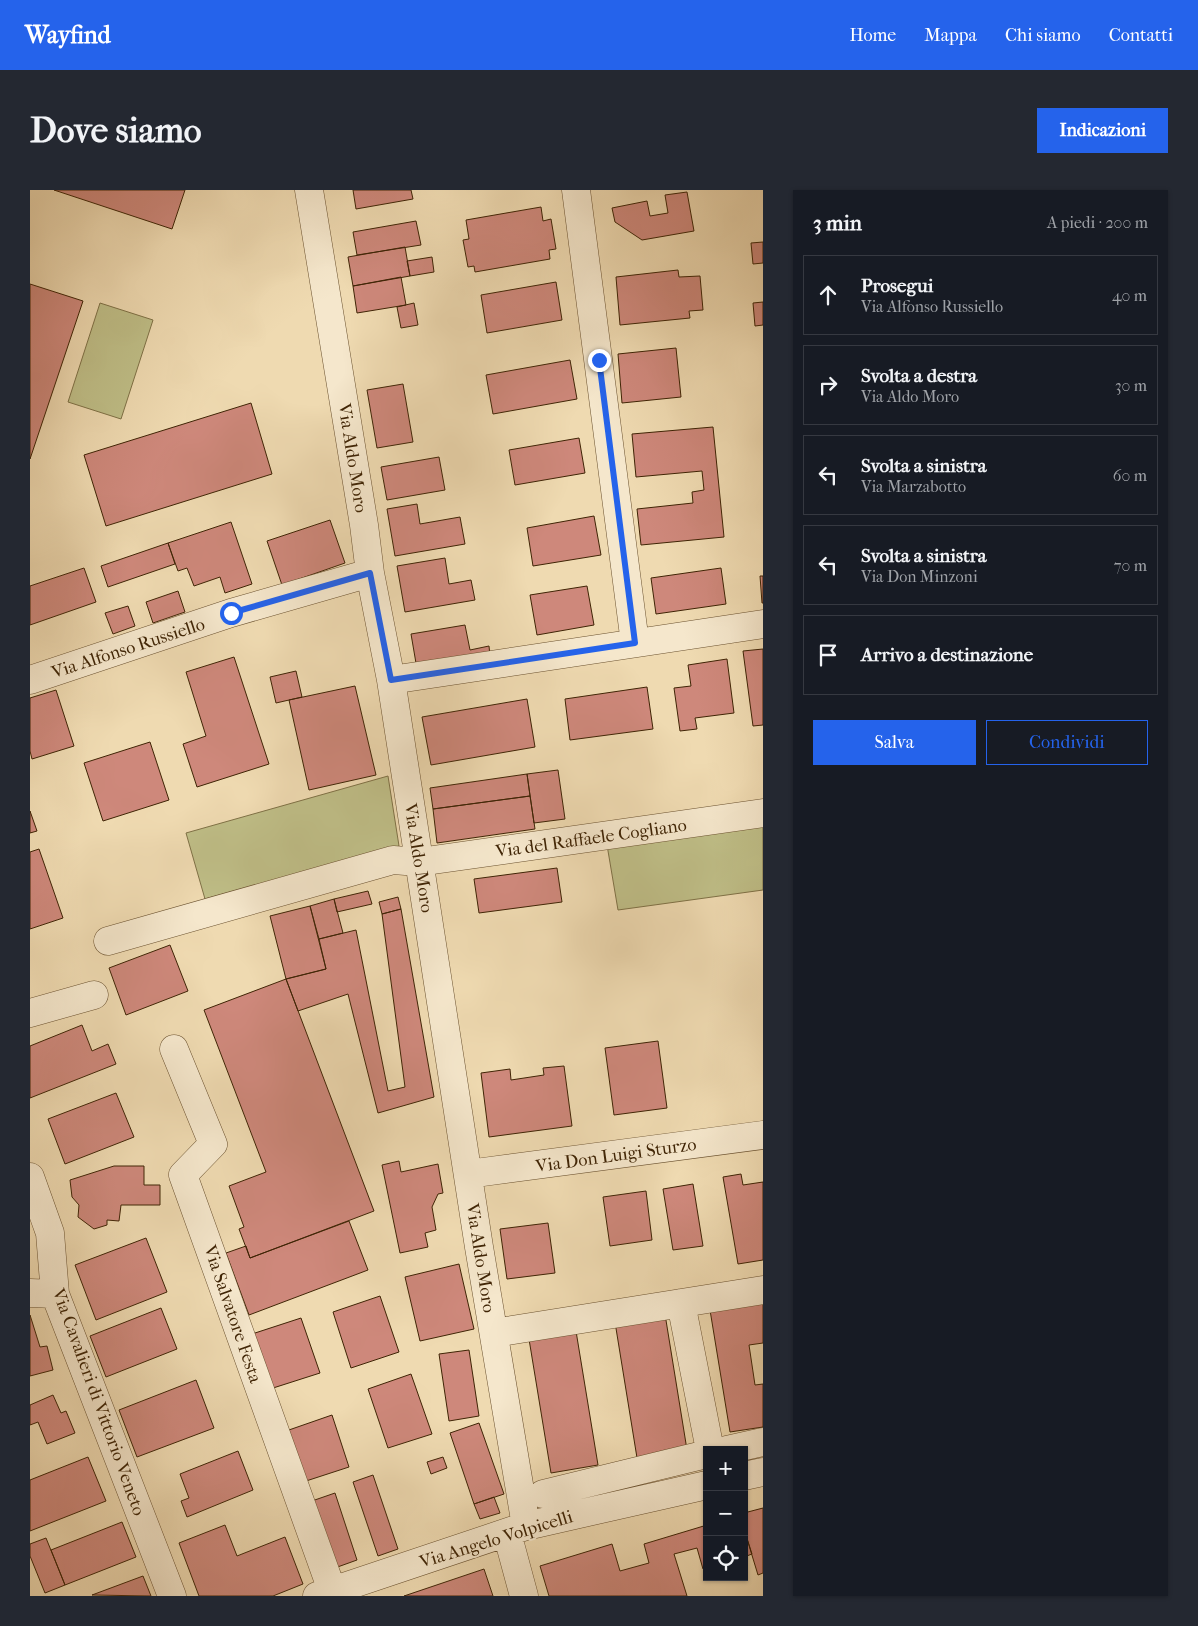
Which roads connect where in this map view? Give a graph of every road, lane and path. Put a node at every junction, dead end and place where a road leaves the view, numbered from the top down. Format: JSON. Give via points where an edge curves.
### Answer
{"nodes":[{"id":1,"x":309,"y":190,"type":"edge"},
{"id":2,"x":576,"y":190,"type":"edge"},
{"id":3,"x":370,"y":573,"type":"junction"},
{"id":4,"x":763,"y":624,"type":"edge"},
{"id":5,"x":635,"y":643,"type":"junction"},
{"id":6,"x":30,"y":680,"type":"edge"},
{"id":7,"x":391,"y":680,"type":"junction"},
{"id":8,"x":763,"y":813,"type":"edge"},
{"id":9,"x":419,"y":862,"type":"junction"},
{"id":10,"x":108,"y":941,"type":"dead end"},
{"id":11,"x":94,"y":995,"type":"dead end"},
{"id":12,"x":30,"y":1013,"type":"edge"},
{"id":13,"x":174,"y":1049,"type":"dead end"},
{"id":14,"x":763,"y":1135,"type":"edge"},
{"id":15,"x":468,"y":1174,"type":"junction"},
{"id":16,"x":30,"y":1177,"type":"edge"},
{"id":17,"x":763,"y":1290,"type":"edge"},
{"id":18,"x":42,"y":1294,"type":"edge"},
{"id":19,"x":681,"y":1303,"type":"junction"},
{"id":20,"x":494,"y":1333,"type":"junction"},
{"id":21,"x":763,"y":1442,"type":"edge"},
{"id":22,"x":709,"y":1446,"type":"edge"},
{"id":23,"x":745,"y":1446,"type":"edge"},
{"id":24,"x":703,"y":1455,"type":"edge"},
{"id":25,"x":763,"y":1472,"type":"edge"},
{"id":26,"x":748,"y":1475,"type":"edge"},
{"id":27,"x":703,"y":1486,"type":"edge"},
{"id":28,"x":542,"y":1494,"type":"dead end"},
{"id":29,"x":516,"y":1529,"type":"junction"},
{"id":30,"x":327,"y":1594,"type":"edge"},
{"id":31,"x":172,"y":1596,"type":"edge"},
{"id":32,"x":524,"y":1596,"type":"edge"}],
"edges":[{"from":1,"to":3,"type":"street","name":"Via Aldo Moro"},
{"from":2,"to":5,"type":"street"},
{"from":3,"to":6,"type":"street","name":"Via Alfonso Russiello","via":[[231,613]]},
{"from":3,"to":7,"type":"street","name":"Via Aldo Moro"},
{"from":4,"to":5,"type":"street"},
{"from":5,"to":7,"type":"street"},
{"from":7,"to":9,"type":"street","name":"Via Aldo Moro"},
{"from":8,"to":9,"type":"street","name":"Via del Raffaele Cogliano"},
{"from":9,"to":10,"type":"street","name":"Via del Raffaele Cogliano","via":[[393,860]]},
{"from":9,"to":15,"type":"street","name":"Via Aldo Moro"},
{"from":11,"to":12,"type":"street"},
{"from":13,"to":30,"type":"street","name":"Via Salvatore Festa","via":[[213,1144],[183,1175]]},
{"from":14,"to":15,"type":"street","name":"Via Don Luigi Sturzo"},
{"from":15,"to":20,"type":"street","name":"Via Aldo Moro"},
{"from":16,"to":18,"type":"street","name":"Via Cavalieri di Vittorio Veneto","via":[[50,1233]]},
{"from":17,"to":19,"type":"street"},
{"from":18,"to":31,"type":"street","name":"Via Cavalieri di Vittorio Veneto"},
{"from":19,"to":20,"type":"street"},
{"from":19,"to":22,"type":"street"},
{"from":20,"to":29,"type":"street","name":"Via Aldo Moro"},
{"from":21,"to":23,"type":"street"},
{"from":24,"to":28,"type":"street"},
{"from":25,"to":26,"type":"street"},
{"from":27,"to":29,"type":"street","name":"Via Angelo Volpicelli"},
{"from":29,"to":30,"type":"street","name":"Via Angelo Volpicelli"},
{"from":29,"to":32,"type":"street","name":"Via Aldo Moro"}]}
